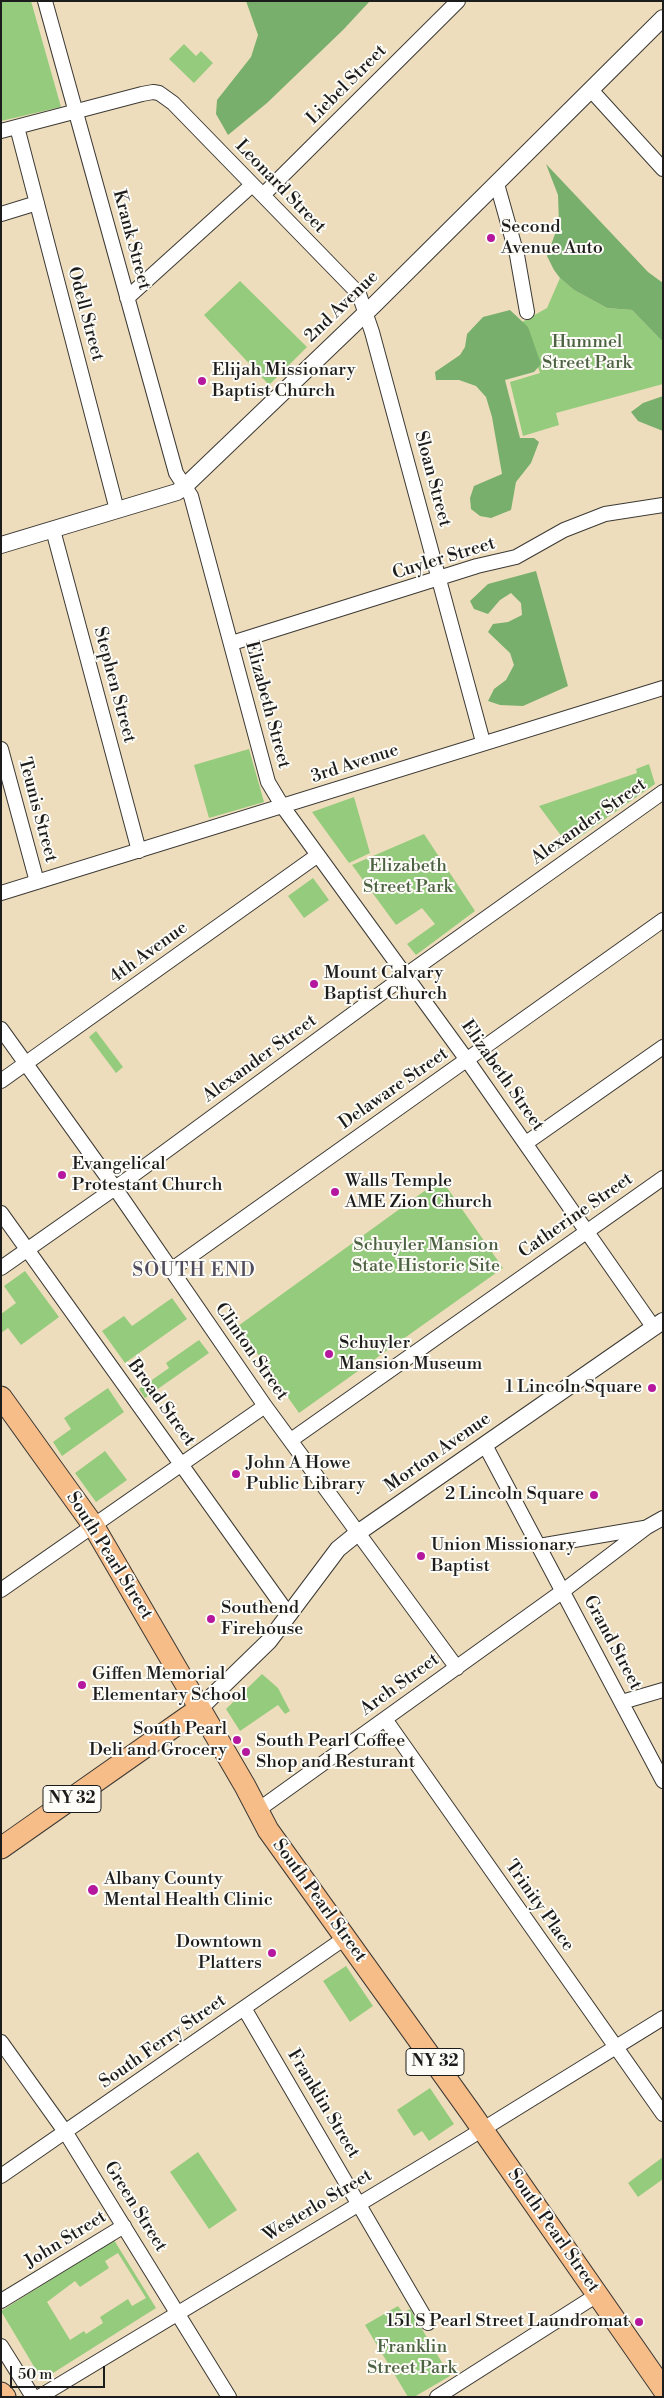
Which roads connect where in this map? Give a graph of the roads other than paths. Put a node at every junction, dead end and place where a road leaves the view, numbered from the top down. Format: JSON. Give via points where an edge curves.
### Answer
{"nodes":[{"id":1,"x":45,"y":1,"type":"edge"},
{"id":2,"x":458,"y":1,"type":"edge"},
{"id":3,"x":663,"y":18,"type":"edge"},
{"id":4,"x":591,"y":90,"type":"junction"},
{"id":5,"x":76,"y":111,"type":"junction"},
{"id":6,"x":17,"y":127,"type":"junction"},
{"id":7,"x":1,"y":131,"type":"edge"},
{"id":8,"x":663,"y":170,"type":"edge"},
{"id":9,"x":497,"y":184,"type":"junction"},
{"id":10,"x":252,"y":185,"type":"junction"},
{"id":11,"x":262,"y":195,"type":"junction"},
{"id":12,"x":37,"y":203,"type":"junction"},
{"id":13,"x":1,"y":214,"type":"edge"},
{"id":14,"x":127,"y":298,"type":"junction"},
{"id":15,"x":366,"y":312,"type":"junction"},
{"id":16,"x":527,"y":312,"type":"dead end"},
{"id":17,"x":184,"y":487,"type":"junction"},
{"id":18,"x":663,"y":505,"type":"edge"},
{"id":19,"x":117,"y":510,"type":"junction"},
{"id":20,"x":53,"y":530,"type":"junction"},
{"id":21,"x":1,"y":545,"type":"edge"},
{"id":22,"x":440,"y":579,"type":"junction"},
{"id":23,"x":232,"y":643,"type":"junction"},
{"id":24,"x":663,"y":688,"type":"edge"},
{"id":25,"x":483,"y":742,"type":"junction"},
{"id":26,"x":1,"y":749,"type":"edge"},
{"id":27,"x":663,"y":792,"type":"edge"},
{"id":28,"x":283,"y":807,"type":"junction"},
{"id":29,"x":139,"y":850,"type":"junction"},
{"id":30,"x":318,"y":854,"type":"junction"},
{"id":31,"x":37,"y":882,"type":"junction"},
{"id":32,"x":1,"y":893,"type":"edge"},
{"id":33,"x":663,"y":920,"type":"edge"},
{"id":34,"x":406,"y":975,"type":"junction"},
{"id":35,"x":1,"y":1030,"type":"edge"},
{"id":36,"x":663,"y":1047,"type":"edge"},
{"id":37,"x":467,"y":1060,"type":"junction"},
{"id":38,"x":27,"y":1063,"type":"junction"},
{"id":39,"x":1,"y":1081,"type":"edge"},
{"id":40,"x":526,"y":1143,"type":"junction"},
{"id":41,"x":663,"y":1178,"type":"edge"},
{"id":42,"x":115,"y":1188,"type":"junction"},
{"id":43,"x":1,"y":1213,"type":"edge"},
{"id":44,"x":588,"y":1230,"type":"junction"},
{"id":45,"x":28,"y":1250,"type":"junction"},
{"id":46,"x":1,"y":1268,"type":"edge"},
{"id":47,"x":171,"y":1270,"type":"junction"},
{"id":48,"x":658,"y":1324,"type":"edge"},
{"id":49,"x":1,"y":1396,"type":"edge"},
{"id":50,"x":265,"y":1406,"type":"junction"},
{"id":51,"x":291,"y":1440,"type":"junction"},
{"id":52,"x":484,"y":1445,"type":"junction"},
{"id":53,"x":181,"y":1464,"type":"junction"},
{"id":54,"x":663,"y":1518,"type":"edge"},
{"id":55,"x":94,"y":1525,"type":"junction"},
{"id":56,"x":647,"y":1527,"type":"junction"},
{"id":57,"x":359,"y":1532,"type":"junction"},
{"id":58,"x":539,"y":1546,"type":"junction"},
{"id":59,"x":1,"y":1590,"type":"edge"},
{"id":60,"x":563,"y":1591,"type":"junction"},
{"id":61,"x":289,"y":1615,"type":"junction"},
{"id":62,"x":457,"y":1668,"type":"junction"},
{"id":63,"x":663,"y":1690,"type":"edge"},
{"id":64,"x":622,"y":1702,"type":"junction"},
{"id":65,"x":199,"y":1710,"type":"junction"},
{"id":66,"x":385,"y":1719,"type":"junction"},
{"id":67,"x":663,"y":1781,"type":"edge"},
{"id":68,"x":258,"y":1810,"type":"junction"},
{"id":69,"x":1,"y":1848,"type":"edge"},
{"id":70,"x":345,"y":1938,"type":"junction"},
{"id":71,"x":244,"y":2008,"type":"junction"},
{"id":72,"x":663,"y":2018,"type":"edge"},
{"id":73,"x":1,"y":2042,"type":"edge"},
{"id":74,"x":615,"y":2047,"type":"junction"},
{"id":75,"x":663,"y":2114,"type":"edge"},
{"id":76,"x":482,"y":2129,"type":"junction"},
{"id":77,"x":66,"y":2133,"type":"junction"},
{"id":78,"x":1,"y":2176,"type":"edge"},
{"id":79,"x":360,"y":2204,"type":"junction"},
{"id":80,"x":124,"y":2226,"type":"junction"},
{"id":81,"x":597,"y":2295,"type":"junction"},
{"id":82,"x":1,"y":2301,"type":"edge"},
{"id":83,"x":178,"y":2312,"type":"junction"},
{"id":84,"x":428,"y":2322,"type":"dead end"},
{"id":85,"x":1,"y":2346,"type":"edge"},
{"id":86,"x":663,"y":2390,"type":"edge"},
{"id":87,"x":1,"y":2393,"type":"edge"},
{"id":88,"x":5,"y":2397,"type":"edge"},
{"id":89,"x":34,"y":2397,"type":"edge"},
{"id":90,"x":39,"y":2397,"type":"edge"},
{"id":91,"x":229,"y":2397,"type":"edge"},
{"id":92,"x":437,"y":2397,"type":"edge"}],
"edges":[{"from":1,"to":5,"type":"street","name":"Krank Street"},
{"from":2,"to":11,"type":"street","name":"Liebel Street"},
{"from":3,"to":4,"type":"street","name":"2nd Avenue"},
{"from":4,"to":8,"type":"street"},
{"from":4,"to":9,"type":"street","name":"2nd Avenue"},
{"from":5,"to":6,"type":"street"},
{"from":5,"to":10,"type":"street","name":"Leonard Street","via":[[159,93],[173,103]]},
{"from":5,"to":14,"type":"street","name":"Krank Street"},
{"from":6,"to":7,"type":"street"},
{"from":6,"to":12,"type":"street","name":"Odell Street"},
{"from":9,"to":15,"type":"street","name":"2nd Avenue"},
{"from":9,"to":16,"type":"street","via":[[517,256]]},
{"from":10,"to":11,"type":"street","name":"Leonard Street"},
{"from":10,"to":14,"type":"street"},
{"from":11,"to":15,"type":"street","name":"Leonard Street","via":[[359,294]]},
{"from":12,"to":13,"type":"street"},
{"from":12,"to":19,"type":"street","name":"Odell Street"},
{"from":14,"to":17,"type":"street","name":"Krank Street","via":[[176,473]]},
{"from":15,"to":17,"type":"street","name":"2nd Avenue"},
{"from":15,"to":22,"type":"street","name":"Sloan Street"},
{"from":17,"to":19,"type":"street","name":"2nd Avenue"},
{"from":17,"to":23,"type":"street","name":"Elizabeth Street","via":[[191,496]]},
{"from":18,"to":22,"type":"street","name":"Cuyler Street","via":[[605,514],[564,530],[516,557]]},
{"from":19,"to":20,"type":"street","name":"2nd Avenue"},
{"from":20,"to":21,"type":"street","name":"2nd Avenue"},
{"from":20,"to":29,"type":"street","name":"Stephen Street"},
{"from":22,"to":23,"type":"street","name":"Cuyler Street"},
{"from":22,"to":25,"type":"street","name":"Sloan Street"},
{"from":23,"to":28,"type":"street","name":"Elizabeth Street","via":[[268,782]]},
{"from":24,"to":25,"type":"street","name":"3rd Avenue"},
{"from":25,"to":28,"type":"street","name":"3rd Avenue"},
{"from":26,"to":31,"type":"street","name":"Teunis Street"},
{"from":27,"to":34,"type":"street","name":"Alexander Street"},
{"from":28,"to":29,"type":"street","name":"3rd Avenue"},
{"from":28,"to":30,"type":"street","name":"Elizabeth Street"},
{"from":29,"to":31,"type":"street","name":"3rd Avenue"},
{"from":30,"to":34,"type":"street","name":"Elizabeth Street"},
{"from":30,"to":38,"type":"street","name":"4th Avenue"},
{"from":31,"to":32,"type":"street","name":"3rd Avenue"},
{"from":33,"to":37,"type":"street","name":"Delaware Street"},
{"from":34,"to":37,"type":"street","name":"Elizabeth Street"},
{"from":34,"to":42,"type":"street","name":"Alexander Street"},
{"from":35,"to":38,"type":"street","name":"Clinton Street"},
{"from":36,"to":40,"type":"street"},
{"from":37,"to":40,"type":"street","name":"Elizabeth Street"},
{"from":37,"to":47,"type":"street","name":"Delaware Street"},
{"from":38,"to":39,"type":"street","name":"4th Avenue"},
{"from":38,"to":42,"type":"street","name":"Clinton Street"},
{"from":40,"to":44,"type":"street","name":"Elizabeth Street"},
{"from":41,"to":44,"type":"street","name":"Catherine Street"},
{"from":42,"to":45,"type":"street","name":"Alexander Street"},
{"from":42,"to":47,"type":"street","name":"Clinton Street"},
{"from":43,"to":45,"type":"street","name":"Broad Street"},
{"from":44,"to":48,"type":"street","name":"Elizabeth Street"},
{"from":44,"to":51,"type":"street","name":"Catherine Street"},
{"from":45,"to":46,"type":"street","name":"Alexander Street"},
{"from":45,"to":53,"type":"street","name":"Broad Street"},
{"from":47,"to":50,"type":"street","name":"Clinton Street"},
{"from":48,"to":52,"type":"street","name":"Morton Avenue"},
{"from":49,"to":55,"type":"main road","name":"South Pearl Street","number":"NY 32"},
{"from":50,"to":51,"type":"street","name":"Clinton Street"},
{"from":50,"to":53,"type":"street"},
{"from":51,"to":57,"type":"street","name":"Clinton Street"},
{"from":52,"to":57,"type":"street","name":"Morton Avenue"},
{"from":52,"to":58,"type":"street","name":"Grand Street"},
{"from":53,"to":55,"type":"street"},
{"from":53,"to":61,"type":"street","name":"Broad Street"},
{"from":54,"to":56,"type":"street"},
{"from":55,"to":59,"type":"street"},
{"from":55,"to":65,"type":"main road","name":"South Pearl Street","number":"NY 32"},
{"from":56,"to":58,"type":"street"},
{"from":56,"to":60,"type":"street","name":"Arch Street"},
{"from":57,"to":61,"type":"street","name":"Morton Avenue","via":[[338,1549]]},
{"from":57,"to":62,"type":"street","name":"Clinton Street"},
{"from":58,"to":60,"type":"street","name":"Grand Street"},
{"from":60,"to":62,"type":"street","name":"Arch Street"},
{"from":60,"to":64,"type":"street","name":"Grand Street"},
{"from":61,"to":65,"type":"street","name":"Morton Avenue","via":[[246,1665]]},
{"from":62,"to":66,"type":"street","name":"Arch Street"},
{"from":63,"to":64,"type":"street"},
{"from":64,"to":67,"type":"street","name":"Grand Street"},
{"from":65,"to":68,"type":"main road","name":"South Pearl Street","number":"NY 32"},
{"from":65,"to":69,"type":"main road","number":"NY 32"},
{"from":66,"to":68,"type":"street","name":"Arch Street"},
{"from":66,"to":74,"type":"street","name":"Trinity Place"},
{"from":68,"to":70,"type":"main road","name":"South Pearl Street","number":"NY 32","via":[[268,1830]]},
{"from":70,"to":71,"type":"street","name":"South Ferry Street"},
{"from":70,"to":76,"type":"main road","name":"South Pearl Street","number":"NY 32"},
{"from":71,"to":77,"type":"street","name":"South Ferry Street"},
{"from":71,"to":79,"type":"street","name":"Franklin Street"},
{"from":72,"to":74,"type":"street","name":"Westerlo Street"},
{"from":73,"to":77,"type":"street","name":"Green Street"},
{"from":74,"to":75,"type":"street","name":"Trinity Place"},
{"from":74,"to":76,"type":"street","name":"Westerlo Street"},
{"from":76,"to":79,"type":"street","name":"Westerlo Street"},
{"from":76,"to":81,"type":"main road","name":"South Pearl Street","number":"NY 32"},
{"from":77,"to":78,"type":"street","name":"South Ferry Street"},
{"from":77,"to":80,"type":"street","name":"Green Street"},
{"from":79,"to":83,"type":"street","name":"Westerlo Street"},
{"from":79,"to":84,"type":"street","name":"Franklin Street"},
{"from":80,"to":82,"type":"street","name":"John Street"},
{"from":80,"to":83,"type":"street","name":"Green Street"},
{"from":81,"to":86,"type":"main road","name":"South Pearl Street","number":"NY 32"},
{"from":81,"to":92,"type":"street"},
{"from":83,"to":90,"type":"street","name":"Westerlo Street"},
{"from":83,"to":91,"type":"street","name":"Green Street"},
{"from":85,"to":89,"type":"street"},
{"from":87,"to":88,"type":"main road"}]}
